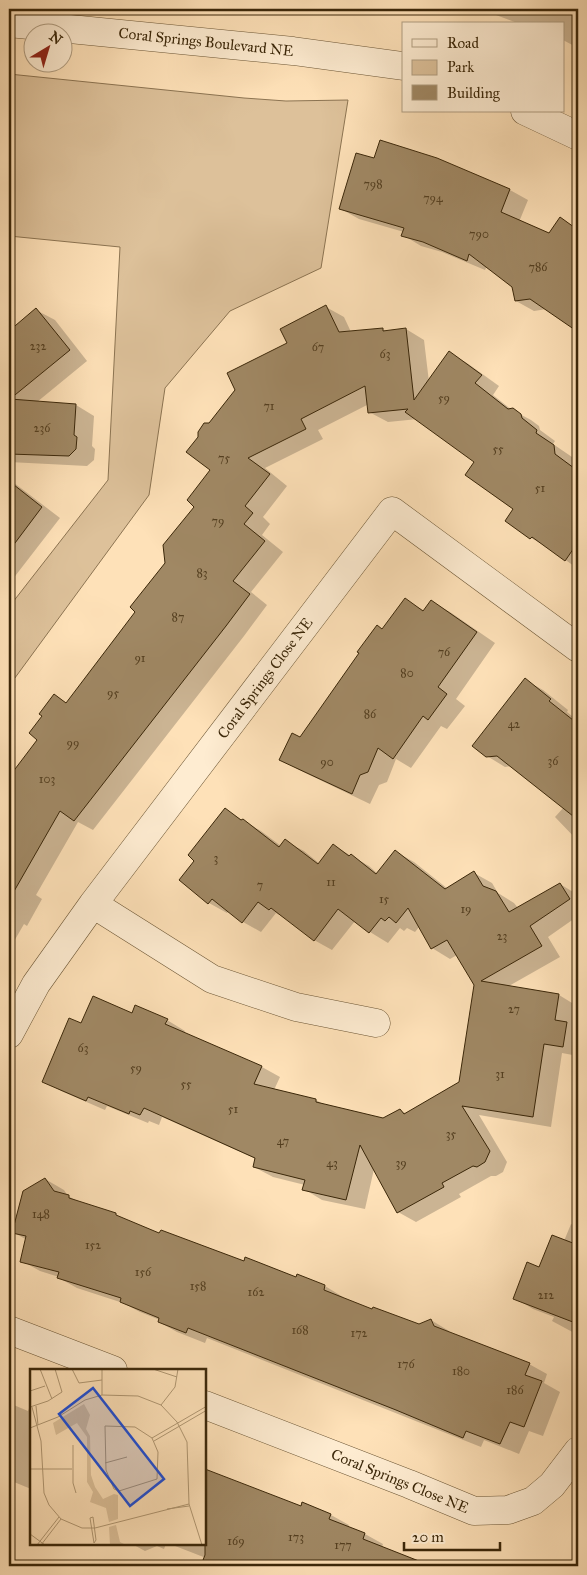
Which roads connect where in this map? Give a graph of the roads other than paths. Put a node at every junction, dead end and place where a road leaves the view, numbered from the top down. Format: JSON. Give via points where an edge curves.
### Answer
{"nodes":[{"id":1,"x":9,"y":23,"type":"edge"},
{"id":2,"x":402,"y":66,"type":"edge"},
{"id":3,"x":527,"y":112,"type":"edge"},
{"id":4,"x":578,"y":136,"type":"edge"},
{"id":5,"x":578,"y":648,"type":"edge"},
{"id":6,"x":93,"y":904,"type":"junction"},
{"id":7,"x":376,"y":1023,"type":"dead end"},
{"id":8,"x":9,"y":1034,"type":"edge"},
{"id":9,"x":9,"y":1330,"type":"edge"},
{"id":10,"x":110,"y":1369,"type":"edge"},
{"id":11,"x":206,"y":1405,"type":"edge"},
{"id":12,"x":578,"y":1451,"type":"edge"}],
"edges":[{"from":1,"to":2,"type":"street","name":"Coral Springs Boulevard NE","via":[[293,51]]},
{"from":3,"to":4,"type":"street"},
{"from":5,"to":6,"type":"street","name":"Coral Springs Close NE","via":[[392,512]]},
{"from":6,"to":7,"type":"street","via":[[212,979],[296,1008]]},
{"from":6,"to":8,"type":"street","name":"Coral Springs Close NE","via":[[36,984]]},
{"from":9,"to":10,"type":"street"},
{"from":11,"to":12,"type":"street","name":"Coral Springs Close NE","via":[[474,1511],[508,1510],[533,1501],[552,1485]]}]}
